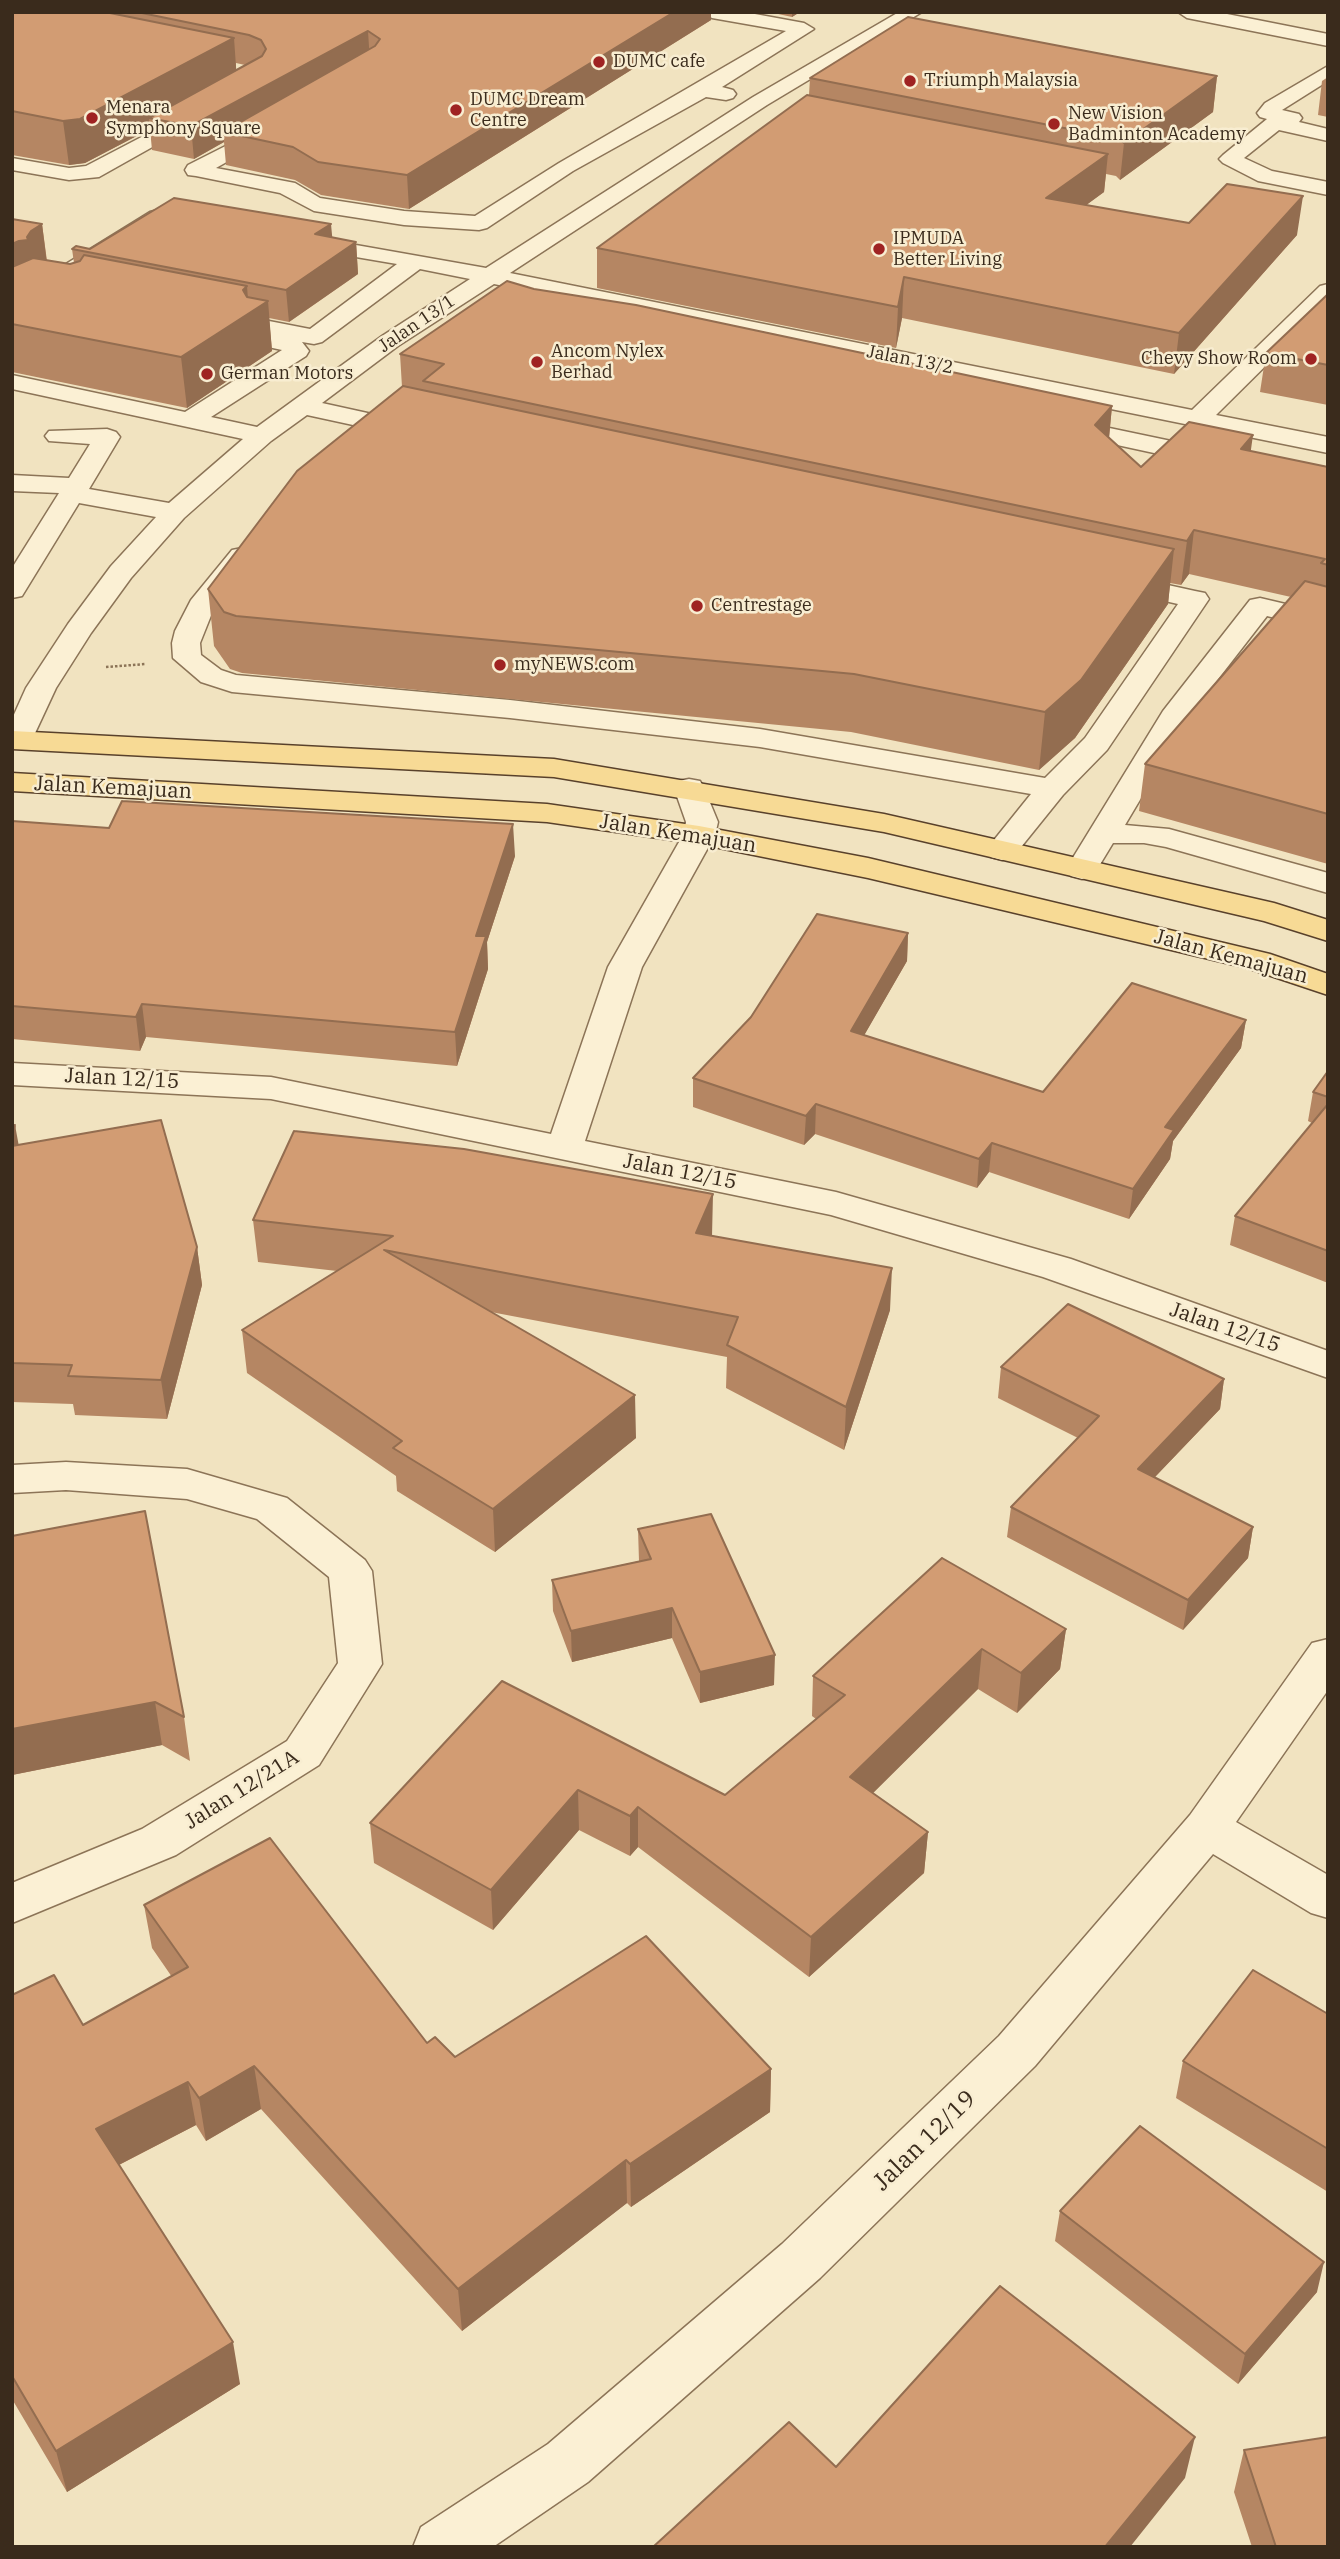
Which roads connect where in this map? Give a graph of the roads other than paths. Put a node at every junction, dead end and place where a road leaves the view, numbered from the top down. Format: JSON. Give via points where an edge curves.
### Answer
{"nodes":[{"id":1,"x":712,"y":12,"type":"edge"},
{"id":2,"x":913,"y":12,"type":"edge"},
{"id":3,"x":1187,"y":12,"type":"edge"},
{"id":4,"x":1313,"y":17,"type":"dead end"},
{"id":5,"x":1288,"y":32,"type":"junction"},
{"id":6,"x":1328,"y":40,"type":"edge"},
{"id":7,"x":1262,"y":48,"type":"dead end"},
{"id":8,"x":1328,"y":72,"type":"edge"},
{"id":9,"x":703,"y":90,"type":"junction"},
{"id":10,"x":221,"y":101,"type":"edge"},
{"id":11,"x":760,"y":109,"type":"junction"},
{"id":12,"x":294,"y":116,"type":"edge"},
{"id":13,"x":1328,"y":125,"type":"edge"},
{"id":14,"x":1328,"y":135,"type":"edge"},
{"id":15,"x":12,"y":164,"type":"edge"},
{"id":16,"x":1328,"y":189,"type":"edge"},
{"id":17,"x":416,"y":261,"type":"junction"},
{"id":18,"x":492,"y":275,"type":"junction"},
{"id":19,"x":1328,"y":291,"type":"edge"},
{"id":20,"x":32,"y":297,"type":"edge"},
{"id":21,"x":672,"y":312,"type":"junction"},
{"id":22,"x":325,"y":329,"type":"junction"},
{"id":23,"x":647,"y":329,"type":"edge"},
{"id":24,"x":390,"y":341,"type":"junction"},
{"id":25,"x":12,"y":382,"type":"edge"},
{"id":26,"x":301,"y":406,"type":"junction"},
{"id":27,"x":1198,"y":418,"type":"junction"},
{"id":28,"x":1028,"y":419,"type":"edge"},
{"id":29,"x":190,"y":421,"type":"junction"},
{"id":30,"x":396,"y":426,"type":"junction"},
{"id":31,"x":436,"y":435,"type":"edge"},
{"id":32,"x":58,"y":436,"type":"dead end"},
{"id":33,"x":262,"y":436,"type":"junction"},
{"id":34,"x":1328,"y":444,"type":"edge"},
{"id":35,"x":363,"y":449,"type":"edge"},
{"id":36,"x":1233,"y":462,"type":"edge"},
{"id":37,"x":12,"y":483,"type":"edge"},
{"id":38,"x":75,"y":490,"type":"junction"},
{"id":39,"x":175,"y":512,"type":"junction"},
{"id":40,"x":257,"y":540,"type":"edge"},
{"id":41,"x":1097,"y":578,"type":"edge"},
{"id":42,"x":12,"y":590,"type":"edge"},
{"id":43,"x":1328,"y":623,"type":"edge"},
{"id":44,"x":15,"y":740,"type":"edge"},
{"id":45,"x":12,"y":782,"type":"edge"},
{"id":46,"x":689,"y":788,"type":"junction"},
{"id":47,"x":1052,"y":788,"type":"junction"},
{"id":48,"x":1110,"y":823,"type":"junction"},
{"id":49,"x":699,"y":835,"type":"junction"},
{"id":50,"x":1002,"y":850,"type":"junction"},
{"id":51,"x":1082,"y":869,"type":"junction"},
{"id":52,"x":1328,"y":872,"type":"edge"},
{"id":53,"x":1328,"y":883,"type":"edge"},
{"id":54,"x":1328,"y":931,"type":"edge"},
{"id":55,"x":1328,"y":985,"type":"edge"},
{"id":56,"x":12,"y":1074,"type":"edge"},
{"id":57,"x":564,"y":1149,"type":"junction"},
{"id":58,"x":1328,"y":1365,"type":"edge"},
{"id":59,"x":12,"y":1479,"type":"edge"},
{"id":60,"x":1328,"y":1655,"type":"edge"},
{"id":61,"x":1207,"y":1828,"type":"junction"},
{"id":62,"x":1328,"y":1899,"type":"edge"},
{"id":63,"x":12,"y":1904,"type":"edge"},
{"id":64,"x":442,"y":2547,"type":"edge"}],
"edges":[{"from":1,"to":9,"type":"street","via":[[804,29]]},
{"from":2,"to":11,"type":"street","name":"Jalan 13/1"},
{"from":3,"to":5,"type":"street"},
{"from":4,"to":5,"type":"street"},
{"from":5,"to":6,"type":"street"},
{"from":5,"to":7,"type":"street"},
{"from":8,"to":13,"type":"street","via":[[1267,113]]},
{"from":9,"to":11,"type":"street"},
{"from":9,"to":12,"type":"street","via":[[478,223],[468,224],[314,204],[287,188],[196,170]]},
{"from":10,"to":15,"type":"street","via":[[90,172],[69,174]]},
{"from":11,"to":18,"type":"street","name":"Jalan 13/1"},
{"from":14,"to":16,"type":"street","via":[[1275,123],[1230,159],[1266,176]]},
{"from":17,"to":18,"type":"street","name":"Jalan 13/2"},
{"from":17,"to":22,"type":"street"},
{"from":17,"to":22,"type":"street","name":"Jalan 13/2","via":[[158,218],[48,285],[314,337]]},
{"from":18,"to":21,"type":"street","name":"Jalan 13/2"},
{"from":18,"to":24,"type":"street","name":"Jalan 13/1"},
{"from":19,"to":27,"type":"street"},
{"from":20,"to":29,"type":"street","via":[[292,345],[297,351]]},
{"from":21,"to":23,"type":"street"},
{"from":21,"to":27,"type":"street","name":"Jalan 13/2"},
{"from":22,"to":24,"type":"street"},
{"from":24,"to":26,"type":"street","name":"Jalan 13/1"},
{"from":25,"to":29,"type":"street"},
{"from":26,"to":30,"type":"street"},
{"from":26,"to":33,"type":"street","name":"Jalan 13/1"},
{"from":27,"to":34,"type":"street","name":"Jalan 13/2"},
{"from":28,"to":36,"type":"street"},
{"from":29,"to":33,"type":"street"},
{"from":30,"to":31,"type":"street"},
{"from":30,"to":35,"type":"street"},
{"from":32,"to":38,"type":"street","via":[[107,437]]},
{"from":33,"to":39,"type":"street","name":"Jalan 13/1"},
{"from":37,"to":38,"type":"street"},
{"from":38,"to":39,"type":"street"},
{"from":38,"to":42,"type":"street"},
{"from":39,"to":44,"type":"street","name":"Jalan 13/1","via":[[121,572],[78,630]]},
{"from":40,"to":47,"type":"street","via":[[201,606],[188,631],[187,658],[211,676],[232,683],[760,738]]},
{"from":41,"to":47,"type":"street","via":[[1195,599],[1096,744]]},
{"from":43,"to":48,"type":"street","via":[[1260,606],[1178,711]]},
{"from":44,"to":46,"type":"main road","name":"Jalan Kemajuan","via":[[554,768]]},
{"from":45,"to":49,"type":"main road","name":"Jalan Kemajuan","via":[[547,813]]},
{"from":46,"to":49,"type":"street","via":[[702,822]]},
{"from":46,"to":50,"type":"main road","name":"Jalan Kemajuan","via":[[884,823]]},
{"from":47,"to":50,"type":"street"},
{"from":48,"to":51,"type":"street"},
{"from":48,"to":52,"type":"street"},
{"from":48,"to":53,"type":"street"},
{"from":49,"to":55,"type":"main road","name":"Jalan Kemajuan","via":[[868,869],[1244,958]]},
{"from":49,"to":57,"type":"street","via":[[625,967]]},
{"from":50,"to":51,"type":"main road","name":"Jalan Kemajuan"},
{"from":51,"to":54,"type":"main road","name":"Jalan Kemajuan","via":[[1274,913]]},
{"from":56,"to":57,"type":"street","name":"Jalan 12/15","via":[[271,1088]]},
{"from":57,"to":58,"type":"street","name":"Jalan 12/15","via":[[836,1204],[1056,1268]]},
{"from":59,"to":63,"type":"street","name":"Jalan 12/21A","via":[[66,1476],[187,1484],[272,1507],[350,1571],[360,1664],[303,1753],[159,1842]]},
{"from":60,"to":61,"type":"street","name":"Jalan 12/19"},
{"from":61,"to":62,"type":"street"},
{"from":61,"to":64,"type":"street","name":"Jalan 12/19","via":[[1017,2051],[801,2261],[568,2463]]}]}
